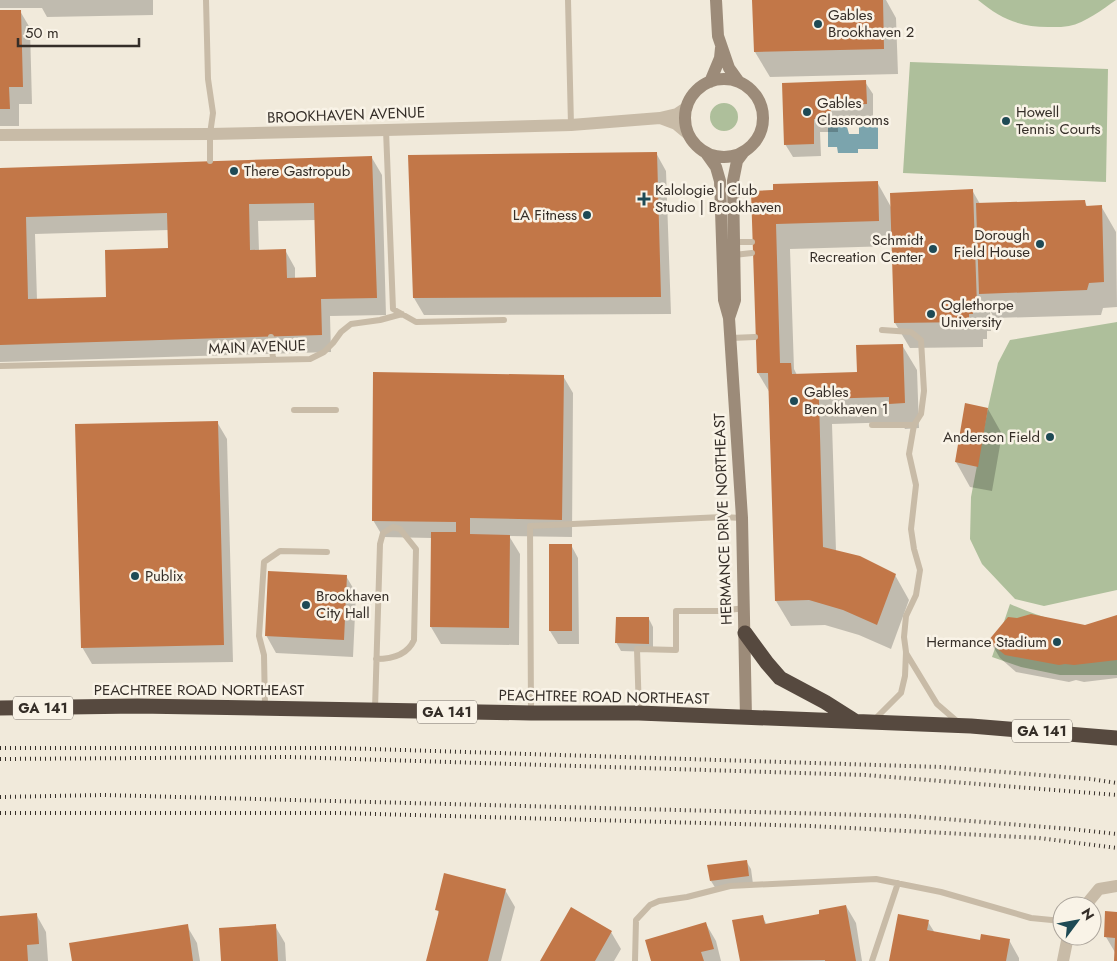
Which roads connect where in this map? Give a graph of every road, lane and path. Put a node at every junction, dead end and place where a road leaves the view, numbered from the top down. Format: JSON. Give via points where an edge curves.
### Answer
{"nodes":[{"id":1,"x":206,"y":0,"type":"edge"},
{"id":2,"x":568,"y":0,"type":"edge"},
{"id":3,"x":716,"y":0,"type":"edge"},
{"id":4,"x":722,"y":45,"type":"junction"},
{"id":5,"x":710,"y":82,"type":"junction"},
{"id":6,"x":739,"y":82,"type":"junction"},
{"id":7,"x":686,"y":108,"type":"junction"},
{"id":8,"x":660,"y":118,"type":"junction"},
{"id":9,"x":571,"y":125,"type":"junction"},
{"id":10,"x":386,"y":130,"type":"junction"},
{"id":11,"x":210,"y":134,"type":"junction"},
{"id":12,"x":688,"y":134,"type":"junction"},
{"id":13,"x":0,"y":135,"type":"edge"},
{"id":14,"x":706,"y":153,"type":"junction"},
{"id":15,"x":743,"y":153,"type":"junction"},
{"id":16,"x":210,"y":161,"type":"dead end"},
{"id":17,"x":752,"y":242,"type":"dead end"},
{"id":18,"x":734,"y":248,"type":"junction"},
{"id":19,"x":752,"y":253,"type":"dead end"},
{"id":20,"x":402,"y":314,"type":"junction"},
{"id":21,"x":729,"y":318,"type":"junction"},
{"id":22,"x":504,"y":320,"type":"dead end"},
{"id":23,"x":882,"y":330,"type":"dead end"},
{"id":24,"x":272,"y":337,"type":"dead end"},
{"id":25,"x":755,"y":337,"type":"dead end"},
{"id":26,"x":730,"y":338,"type":"junction"},
{"id":27,"x":273,"y":359,"type":"junction"},
{"id":28,"x":0,"y":366,"type":"edge"},
{"id":29,"x":294,"y":410,"type":"dead end"},
{"id":30,"x":336,"y":410,"type":"dead end"},
{"id":31,"x":872,"y":425,"type":"dead end"},
{"id":32,"x":914,"y":425,"type":"junction"},
{"id":33,"x":742,"y":518,"type":"junction"},
{"id":34,"x":327,"y":552,"type":"dead end"},
{"id":35,"x":744,"y":608,"type":"junction"},
{"id":36,"x":744,"y":634,"type":"junction"},
{"id":37,"x":906,"y":652,"type":"junction"},
{"id":38,"x":376,"y":659,"type":"junction"},
{"id":39,"x":265,"y":707,"type":"junction"},
{"id":40,"x":0,"y":708,"type":"edge"},
{"id":41,"x":375,"y":710,"type":"junction"},
{"id":42,"x":531,"y":713,"type":"junction"},
{"id":43,"x":639,"y":713,"type":"junction"},
{"id":44,"x":746,"y":718,"type":"junction"},
{"id":45,"x":856,"y":722,"type":"junction"},
{"id":46,"x":872,"y":722,"type":"junction"},
{"id":47,"x":963,"y":726,"type":"junction"},
{"id":48,"x":1117,"y":738,"type":"edge"},
{"id":49,"x":898,"y":883,"type":"junction"},
{"id":50,"x":1117,"y":886,"type":"edge"},
{"id":51,"x":1093,"y":896,"type":"edge"},
{"id":52,"x":1052,"y":920,"type":"edge"},
{"id":53,"x":1066,"y":946,"type":"edge"},
{"id":54,"x":635,"y":961,"type":"edge"},
{"id":55,"x":872,"y":961,"type":"edge"},
{"id":56,"x":1063,"y":961,"type":"edge"}],
"edges":[{"from":1,"to":11,"type":"lane","via":[[208,79],[213,113]]},
{"from":2,"to":9,"type":"lane"},
{"from":3,"to":4,"type":"street","name":"HERMANCE DRIVE NORTHEAST","via":[[718,36]]},
{"from":4,"to":5,"type":"street","name":"HERMANCE DRIVE NORTHEAST"},
{"from":4,"to":6,"type":"street","name":"HERMANCE DRIVE NORTHEAST","via":[[729,68]]},
{"from":5,"to":6,"type":"street","via":[[726,79]]},
{"from":5,"to":7,"type":"street","name":"HERMANCE DRIVE NORTHEAST","via":[[692,96]]},
{"from":6,"to":15,"type":"street","name":"HERMANCE DRIVE NORTHEAST","via":[[758,98],[763,122],[760,135]]},
{"from":7,"to":8,"type":"street","name":"BROOKHAVEN AVENUE"},
{"from":7,"to":12,"type":"street"},
{"from":8,"to":9,"type":"street","name":"BROOKHAVEN AVENUE"},
{"from":8,"to":12,"type":"street","via":[[676,124]]},
{"from":9,"to":10,"type":"street","name":"BROOKHAVEN AVENUE"},
{"from":10,"to":11,"type":"street","name":"BROOKHAVEN AVENUE"},
{"from":10,"to":20,"type":"lane","via":[[393,309]]},
{"from":11,"to":13,"type":"street","name":"BROOKHAVEN AVENUE"},
{"from":11,"to":16,"type":"lane"},
{"from":12,"to":14,"type":"street","name":"HERMANCE DRIVE NORTHEAST"},
{"from":14,"to":15,"type":"street","via":[[719,157]]},
{"from":14,"to":21,"type":"street","name":"HERMANCE DRIVE NORTHEAST","via":[[716,167],[720,181],[724,300]]},
{"from":15,"to":18,"type":"street","name":"HERMANCE DRIVE NORTHEAST","via":[[737,161],[733,181]]},
{"from":17,"to":18,"type":"lane"},
{"from":18,"to":19,"type":"lane"},
{"from":18,"to":21,"type":"street","name":"HERMANCE DRIVE NORTHEAST","via":[[735,300]]},
{"from":20,"to":22,"type":"lane","via":[[416,322]]},
{"from":20,"to":27,"type":"lane","name":"MAIN AVENUE","via":[[351,324],[324,352],[310,359]]},
{"from":21,"to":26,"type":"street","name":"HERMANCE DRIVE NORTHEAST"},
{"from":23,"to":32,"type":"lane","via":[[911,332],[921,340],[924,391],[921,414]]},
{"from":24,"to":27,"type":"lane"},
{"from":25,"to":26,"type":"lane"},
{"from":26,"to":33,"type":"street","name":"HERMANCE DRIVE NORTHEAST"},
{"from":27,"to":28,"type":"lane","name":"MAIN AVENUE"},
{"from":29,"to":30,"type":"lane"},
{"from":31,"to":32,"type":"lane"},
{"from":32,"to":37,"type":"lane","via":[[910,454],[916,485],[911,529],[920,570],[916,595],[906,616]]},
{"from":33,"to":35,"type":"street","name":"HERMANCE DRIVE NORTHEAST"},
{"from":33,"to":42,"type":"lane","via":[[530,526]]},
{"from":34,"to":39,"type":"lane","via":[[280,551],[264,562],[259,636],[264,655]]},
{"from":35,"to":36,"type":"street","name":"HERMANCE DRIVE NORTHEAST"},
{"from":35,"to":43,"type":"lane","via":[[676,611],[676,650],[637,649]]},
{"from":36,"to":44,"type":"street","name":"HERMANCE DRIVE NORTHEAST"},
{"from":36,"to":45,"type":"highway","via":[[780,678]]},
{"from":37,"to":46,"type":"lane","via":[[901,693]]},
{"from":37,"to":47,"type":"lane","via":[[937,704]]},
{"from":38,"to":38,"type":"lane","via":[[380,544],[383,532],[393,527],[400,529],[416,548],[414,640],[397,657]]},
{"from":38,"to":41,"type":"lane"},
{"from":39,"to":40,"type":"highway","name":"PEACHTREE ROAD NORTHEAST","number":"GA 141"},
{"from":39,"to":41,"type":"highway","name":"PEACHTREE ROAD NORTHEAST","number":"GA 141"},
{"from":41,"to":42,"type":"highway","name":"PEACHTREE ROAD NORTHEAST","number":"GA 141"},
{"from":42,"to":43,"type":"highway","name":"PEACHTREE ROAD NORTHEAST","number":"GA 141"},
{"from":43,"to":44,"type":"highway","name":"PEACHTREE ROAD NORTHEAST","number":"GA 141"},
{"from":44,"to":45,"type":"highway","name":"PEACHTREE ROAD NORTHEAST","number":"GA 141"},
{"from":45,"to":46,"type":"highway","name":"PEACHTREE ROAD NORTHEAST","number":"GA 141"},
{"from":46,"to":47,"type":"highway","name":"PEACHTREE ROAD NORTHEAST","number":"GA 141"},
{"from":47,"to":48,"type":"highway","name":"PEACHTREE ROAD NORTHEAST","number":"GA 141"},
{"from":49,"to":52,"type":"lane","via":[[1030,918]]},
{"from":49,"to":54,"type":"lane","via":[[876,879],[730,886],[659,901],[650,905],[636,920]]},
{"from":49,"to":55,"type":"lane"},
{"from":50,"to":51,"type":"street","via":[[1099,889]]},
{"from":53,"to":56,"type":"street"}]}
